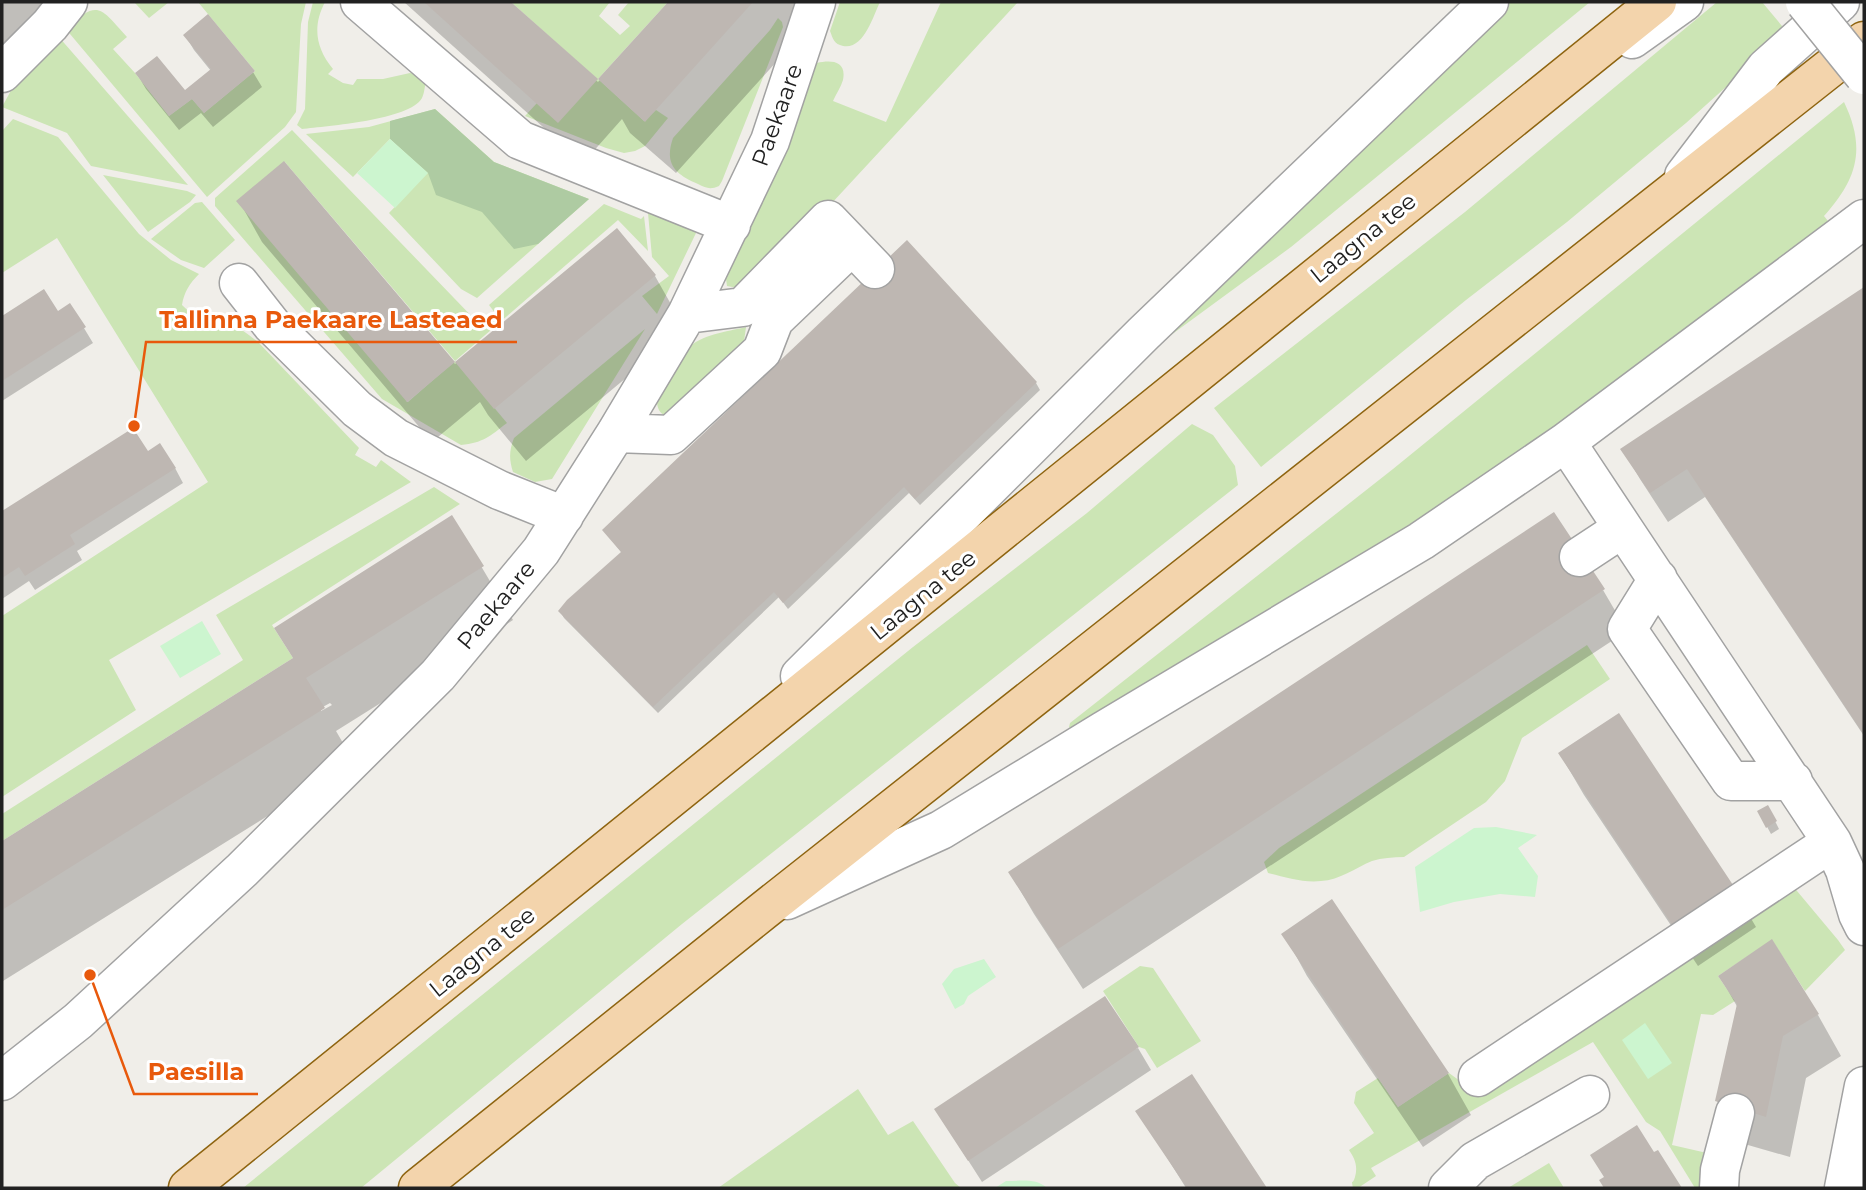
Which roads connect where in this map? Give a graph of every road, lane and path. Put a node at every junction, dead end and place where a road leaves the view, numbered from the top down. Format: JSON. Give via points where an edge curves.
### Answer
{"nodes":[{"id":1,"x":68,"y":2,"type":"edge"},
{"id":2,"x":360,"y":2,"type":"edge"},
{"id":3,"x":816,"y":2,"type":"edge"},
{"id":4,"x":1489,"y":2,"type":"edge"},
{"id":5,"x":1657,"y":2,"type":"edge"},
{"id":6,"x":1684,"y":2,"type":"edge"},
{"id":7,"x":1805,"y":2,"type":"edge"},
{"id":8,"x":1840,"y":2,"type":"edge"},
{"id":9,"x":1864,"y":41,"type":"edge"},
{"id":10,"x":2,"y":73,"type":"edge"},
{"id":11,"x":1864,"y":75,"type":"edge"},
{"id":12,"x":1421,"y":191,"type":"junction"},
{"id":13,"x":1668,"y":197,"type":"junction"},
{"id":14,"x":1864,"y":219,"type":"edge"},
{"id":15,"x":731,"y":225,"type":"junction"},
{"id":16,"x":840,"y":257,"type":"dead end"},
{"id":17,"x":876,"y":269,"type":"dead end"},
{"id":18,"x":239,"y":283,"type":"dead end"},
{"id":19,"x":687,"y":314,"type":"junction"},
{"id":20,"x":616,"y":433,"type":"junction"},
{"id":21,"x":1566,"y":442,"type":"junction"},
{"id":22,"x":564,"y":516,"type":"junction"},
{"id":23,"x":1623,"y":528,"type":"junction"},
{"id":24,"x":1578,"y":557,"type":"dead end"},
{"id":25,"x":1658,"y":579,"type":"junction"},
{"id":26,"x":702,"y":774,"type":"junction"},
{"id":27,"x":1793,"y":781,"type":"junction"},
{"id":28,"x":1832,"y":842,"type":"junction"},
{"id":29,"x":763,"y":911,"type":"junction"},
{"id":30,"x":1864,"y":926,"type":"edge"},
{"id":31,"x":1478,"y":1077,"type":"dead end"},
{"id":32,"x":2,"y":1081,"type":"edge"},
{"id":33,"x":1864,"y":1086,"type":"edge"},
{"id":34,"x":1590,"y":1095,"type":"dead end"},
{"id":35,"x":1735,"y":1113,"type":"dead end"},
{"id":36,"x":188,"y":1188,"type":"edge"},
{"id":37,"x":418,"y":1188,"type":"edge"},
{"id":38,"x":1448,"y":1188,"type":"edge"},
{"id":39,"x":1719,"y":1188,"type":"edge"},
{"id":40,"x":1844,"y":1188,"type":"edge"}],
"edges":[{"from":1,"to":10,"type":"street"},
{"from":2,"to":15,"type":"street","via":[[520,140]]},
{"from":3,"to":15,"type":"street","name":"Paekaare","via":[[770,141]]},
{"from":4,"to":26,"type":"street","via":[[1143,334]]},
{"from":5,"to":12,"type":"main road","name":"Laagna tee"},
{"from":6,"to":12,"type":"street"},
{"from":7,"to":11,"type":"street","bridge":true},
{"from":8,"to":13,"type":"street","via":[[1766,68]]},
{"from":9,"to":13,"type":"main road"},
{"from":12,"to":26,"type":"main road","name":"Laagna tee"},
{"from":13,"to":29,"type":"main road"},
{"from":14,"to":21,"type":"street"},
{"from":15,"to":19,"type":"street","name":"Paekaare"},
{"from":16,"to":20,"type":"street","via":[[774,320],[762,351],[671,435]]},
{"from":17,"to":19,"type":"street","via":[[828,220],[743,307]]},
{"from":18,"to":22,"type":"street","via":[[272,325],[357,409],[396,438],[499,490]]},
{"from":19,"to":20,"type":"street","name":"Paekaare"},
{"from":20,"to":22,"type":"street","name":"Paekaare"},
{"from":21,"to":23,"type":"street"},
{"from":21,"to":29,"type":"street","via":[[1421,541],[941,830]]},
{"from":22,"to":32,"type":"street","name":"Paekaare","via":[[541,551],[438,675],[275,853]]},
{"from":23,"to":24,"type":"street"},
{"from":23,"to":25,"type":"street"},
{"from":25,"to":27,"type":"street"},
{"from":25,"to":27,"type":"street","via":[[1627,629],[1731,781]]},
{"from":26,"to":36,"type":"main road","name":"Laagna tee"},
{"from":27,"to":28,"type":"street"},
{"from":28,"to":30,"type":"street"},
{"from":28,"to":31,"type":"street"},
{"from":29,"to":37,"type":"main road"},
{"from":33,"to":40,"type":"street"},
{"from":34,"to":38,"type":"street","via":[[1475,1161]]},
{"from":35,"to":39,"type":"street"}]}
